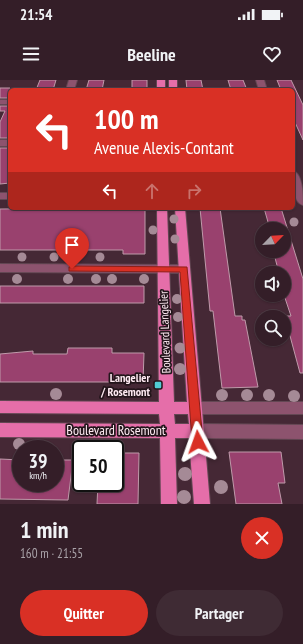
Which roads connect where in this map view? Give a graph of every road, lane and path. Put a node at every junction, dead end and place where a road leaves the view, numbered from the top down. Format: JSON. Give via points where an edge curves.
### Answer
{"nodes":[{"id":1,"x":295,"y":180,"type":"edge"},
{"id":2,"x":303,"y":202,"type":"edge"},
{"id":3,"x":162,"y":210,"type":"edge"},
{"id":4,"x":180,"y":210,"type":"edge"},
{"id":5,"x":0,"y":268,"type":"edge"},
{"id":6,"x":164,"y":269,"type":"junction"},
{"id":7,"x":184,"y":269,"type":"junction"},
{"id":8,"x":0,"y":407,"type":"edge"},
{"id":9,"x":168,"y":408,"type":"junction"},
{"id":10,"x":195,"y":408,"type":"junction"},
{"id":11,"x":303,"y":408,"type":"edge"},
{"id":12,"x":0,"y":430,"type":"edge"},
{"id":13,"x":168,"y":431,"type":"junction"},
{"id":14,"x":197,"y":431,"type":"junction"},
{"id":15,"x":303,"y":432,"type":"edge"},
{"id":16,"x":169,"y":504,"type":"edge"},
{"id":17,"x":202,"y":504,"type":"edge"}],
"edges":[{"from":1,"to":2,"type":"street"},
{"from":3,"to":6,"type":"main road","name":"Boulevard Langelier"},
{"from":4,"to":7,"type":"main road","name":"Boulevard Langelier"},
{"from":5,"to":6,"type":"street"},
{"from":6,"to":7,"type":"street"},
{"from":6,"to":9,"type":"main road","name":"Boulevard Langelier"},
{"from":7,"to":10,"type":"main road","name":"Boulevard Langelier"},
{"from":8,"to":9,"type":"main road","name":"Boulevard Rosemont"},
{"from":9,"to":10,"type":"main road","name":"Boulevard Rosemont"},
{"from":9,"to":13,"type":"main road","name":"Boulevard Langelier"},
{"from":10,"to":11,"type":"street","name":"Boulevard Rosemont"},
{"from":10,"to":14,"type":"main road","name":"Boulevard Langelier"},
{"from":12,"to":13,"type":"main road","name":"Boulevard Rosemont"},
{"from":13,"to":14,"type":"main road","name":"Boulevard Rosemont"},
{"from":13,"to":16,"type":"main road","name":"Boulevard Langelier"},
{"from":14,"to":15,"type":"street","name":"Boulevard Rosemont"},
{"from":14,"to":17,"type":"main road","name":"Boulevard Langelier"}]}
